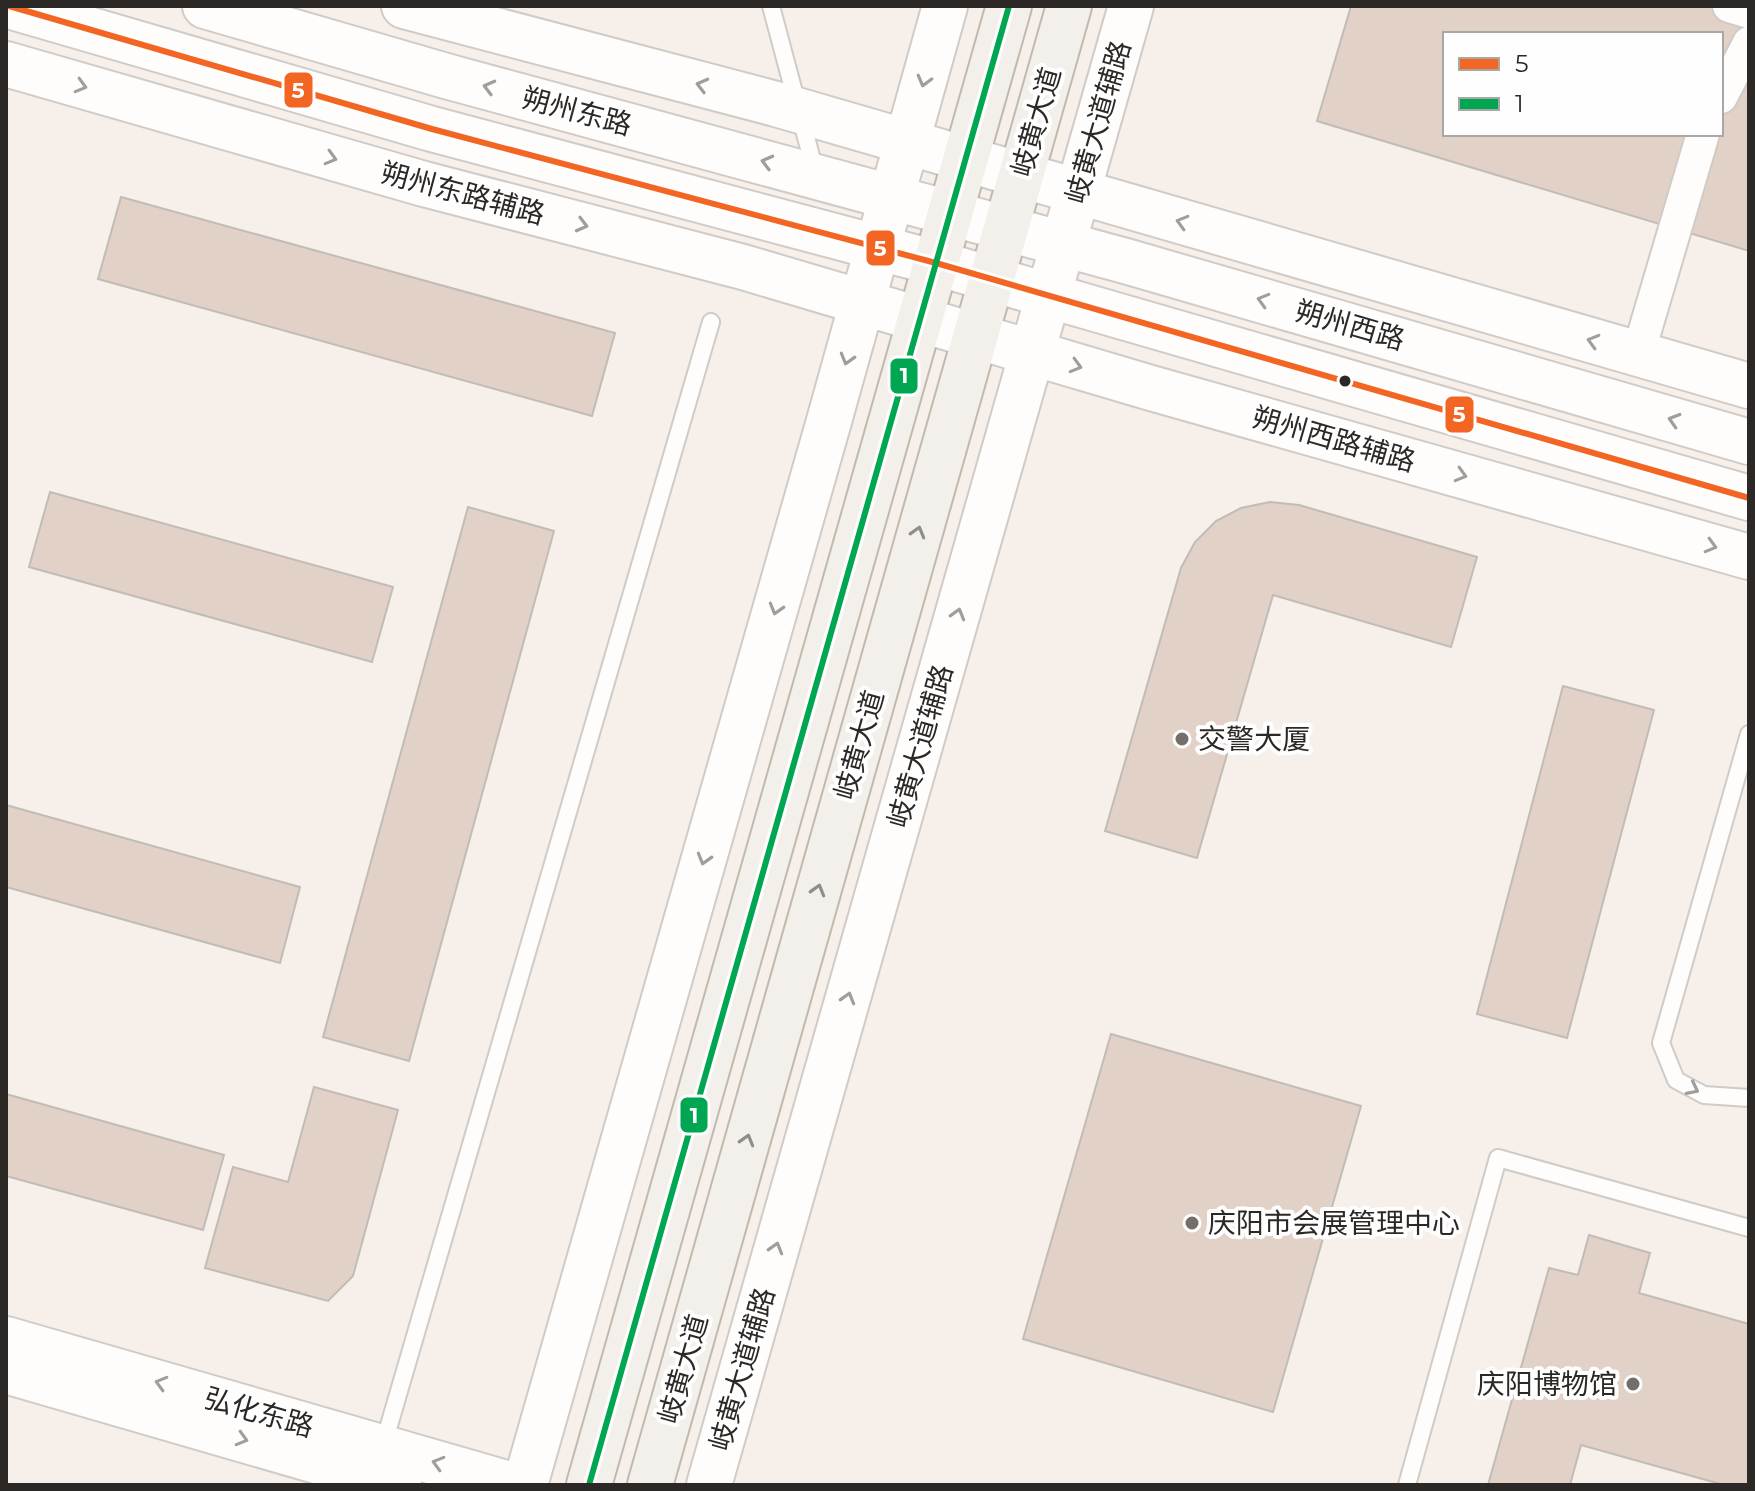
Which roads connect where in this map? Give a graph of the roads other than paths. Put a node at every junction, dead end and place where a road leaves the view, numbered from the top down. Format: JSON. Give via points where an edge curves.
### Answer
{"nodes":[{"id":1,"x":9,"y":6,"type":"edge"},
{"id":2,"x":205,"y":6,"type":"edge"},
{"id":3,"x":404,"y":6,"type":"edge"},
{"id":4,"x":771,"y":6,"type":"edge"},
{"id":5,"x":945,"y":6,"type":"edge"},
{"id":6,"x":1009,"y":6,"type":"edge"},
{"id":7,"x":1069,"y":6,"type":"edge"},
{"id":8,"x":1131,"y":6,"type":"edge"},
{"id":9,"x":1729,"y":6,"type":"edge"},
{"id":10,"x":1749,"y":12,"type":"edge"},
{"id":11,"x":1749,"y":43,"type":"edge"},
{"id":12,"x":6,"y":64,"type":"edge"},
{"id":13,"x":1723,"y":93,"type":"edge"},
{"id":14,"x":798,"y":111,"type":"junction"},
{"id":15,"x":1702,"y":136,"type":"edge"},
{"id":16,"x":907,"y":143,"type":"junction"},
{"id":17,"x":965,"y":160,"type":"junction"},
{"id":18,"x":816,"y":175,"type":"junction"},
{"id":19,"x":1021,"y":176,"type":"junction"},
{"id":20,"x":1078,"y":192,"type":"junction"},
{"id":21,"x":892,"y":196,"type":"junction"},
{"id":22,"x":951,"y":212,"type":"junction"},
{"id":23,"x":1006,"y":227,"type":"junction"},
{"id":24,"x":1063,"y":243,"type":"junction"},
{"id":25,"x":878,"y":247,"type":"junction"},
{"id":26,"x":936,"y":263,"type":"junction"},
{"id":27,"x":991,"y":279,"type":"junction"},
{"id":28,"x":1049,"y":295,"type":"junction"},
{"id":29,"x":862,"y":303,"type":"junction"},
{"id":30,"x":920,"y":321,"type":"junction"},
{"id":31,"x":711,"y":322,"type":"dead end"},
{"id":32,"x":975,"y":336,"type":"junction"},
{"id":33,"x":1032,"y":353,"type":"junction"},
{"id":34,"x":1638,"y":354,"type":"junction"},
{"id":35,"x":1749,"y":386,"type":"edge"},
{"id":36,"x":1749,"y":442,"type":"edge"},
{"id":37,"x":1749,"y":498,"type":"edge"},
{"id":38,"x":1749,"y":557,"type":"edge"},
{"id":39,"x":1749,"y":734,"type":"edge"},
{"id":40,"x":1749,"y":1098,"type":"edge"},
{"id":41,"x":1749,"y":1228,"type":"edge"},
{"id":42,"x":6,"y":1339,"type":"edge"},
{"id":43,"x":6,"y":1371,"type":"edge"},
{"id":44,"x":391,"y":1466,"type":"edge"},
{"id":45,"x":513,"y":1485,"type":"edge"},
{"id":46,"x":525,"y":1485,"type":"edge"},
{"id":47,"x":589,"y":1485,"type":"edge"},
{"id":48,"x":650,"y":1485,"type":"edge"},
{"id":49,"x":709,"y":1485,"type":"edge"},
{"id":50,"x":1407,"y":1485,"type":"edge"}],
"edges":[{"from":1,"to":25,"type":"main road","name":"朔州东路","via":[[432,129]]},
{"from":18,"to":2,"type":"main road","name":"朔州东路","one_way":true},
{"from":14,"to":3,"type":"main road","one_way":true},
{"from":4,"to":14,"type":"lane"},
{"from":5,"to":16,"type":"main road","one_way":true},
{"from":6,"to":17,"type":"main road","name":"岐黄大道"},
{"from":7,"to":19,"type":"main road","name":"岐黄大道"},
{"from":8,"to":20,"type":"main road","name":"岐黄大道辅路"},
{"from":9,"to":10,"type":"street"},
{"from":11,"to":13,"type":"street"},
{"from":12,"to":29,"type":"main road","name":"朔州东路辅路","one_way":true},
{"from":14,"to":16,"type":"main road"},
{"from":14,"to":18,"type":"lane"},
{"from":15,"to":34,"type":"street"},
{"from":16,"to":17,"type":"main road"},
{"from":16,"to":21,"type":"main road"},
{"from":17,"to":19,"type":"main road"},
{"from":17,"to":22,"type":"main road","name":"岐黄大道"},
{"from":18,"to":21,"type":"main road","name":"朔州东路"},
{"from":19,"to":20,"type":"main road"},
{"from":19,"to":23,"type":"main road","name":"岐黄大道"},
{"from":20,"to":24,"type":"main road","name":"岐黄大道辅路"},
{"from":34,"to":20,"type":"main road","one_way":true},
{"from":21,"to":22,"type":"main road","name":"朔州东路"},
{"from":21,"to":25,"type":"main road"},
{"from":22,"to":23,"type":"main road","name":"朔州西路"},
{"from":22,"to":26,"type":"main road","name":"岐黄大道"},
{"from":23,"to":24,"type":"main road","name":"朔州西路"},
{"from":23,"to":27,"type":"main road","name":"岐黄大道"},
{"from":24,"to":28,"type":"main road","name":"岐黄大道辅路"},
{"from":36,"to":24,"type":"main road","name":"朔州西路","one_way":true},
{"from":25,"to":26,"type":"main road","name":"朔州东路"},
{"from":25,"to":29,"type":"main road"},
{"from":26,"to":27,"type":"main road","name":"朔州西路"},
{"from":26,"to":30,"type":"main road","name":"岐黄大道"},
{"from":27,"to":28,"type":"main road","name":"朔州西路"},
{"from":27,"to":32,"type":"main road","name":"岐黄大道"},
{"from":28,"to":33,"type":"main road","name":"岐黄大道辅路"},
{"from":28,"to":37,"type":"main road","name":"朔州西路"},
{"from":29,"to":30,"type":"main road","name":"朔州东路辅路"},
{"from":29,"to":46,"type":"main road","one_way":true},
{"from":30,"to":32,"type":"main road","name":"朔州西路辅路"},
{"from":30,"to":47,"type":"main road","name":"岐黄大道"},
{"from":31,"to":44,"type":"lane"},
{"from":32,"to":33,"type":"main road","name":"朔州西路辅路"},
{"from":48,"to":32,"type":"main road","name":"岐黄大道","one_way":true},
{"from":33,"to":38,"type":"main road","name":"朔州西路辅路","one_way":true},
{"from":49,"to":33,"type":"main road","name":"岐黄大道辅路","one_way":true},
{"from":34,"to":35,"type":"main road"},
{"from":39,"to":40,"type":"lane","one_way":true,"via":[[1661,1043],[1676,1080],[1704,1095]]},
{"from":41,"to":50,"type":"lane","via":[[1498,1158]]},
{"from":44,"to":42,"type":"main road","name":"弘化东路","one_way":true},
{"from":43,"to":44,"type":"main road","name":"弘化东路","one_way":true},
{"from":45,"to":44,"type":"main road","name":"弘化东路","one_way":true}]}
